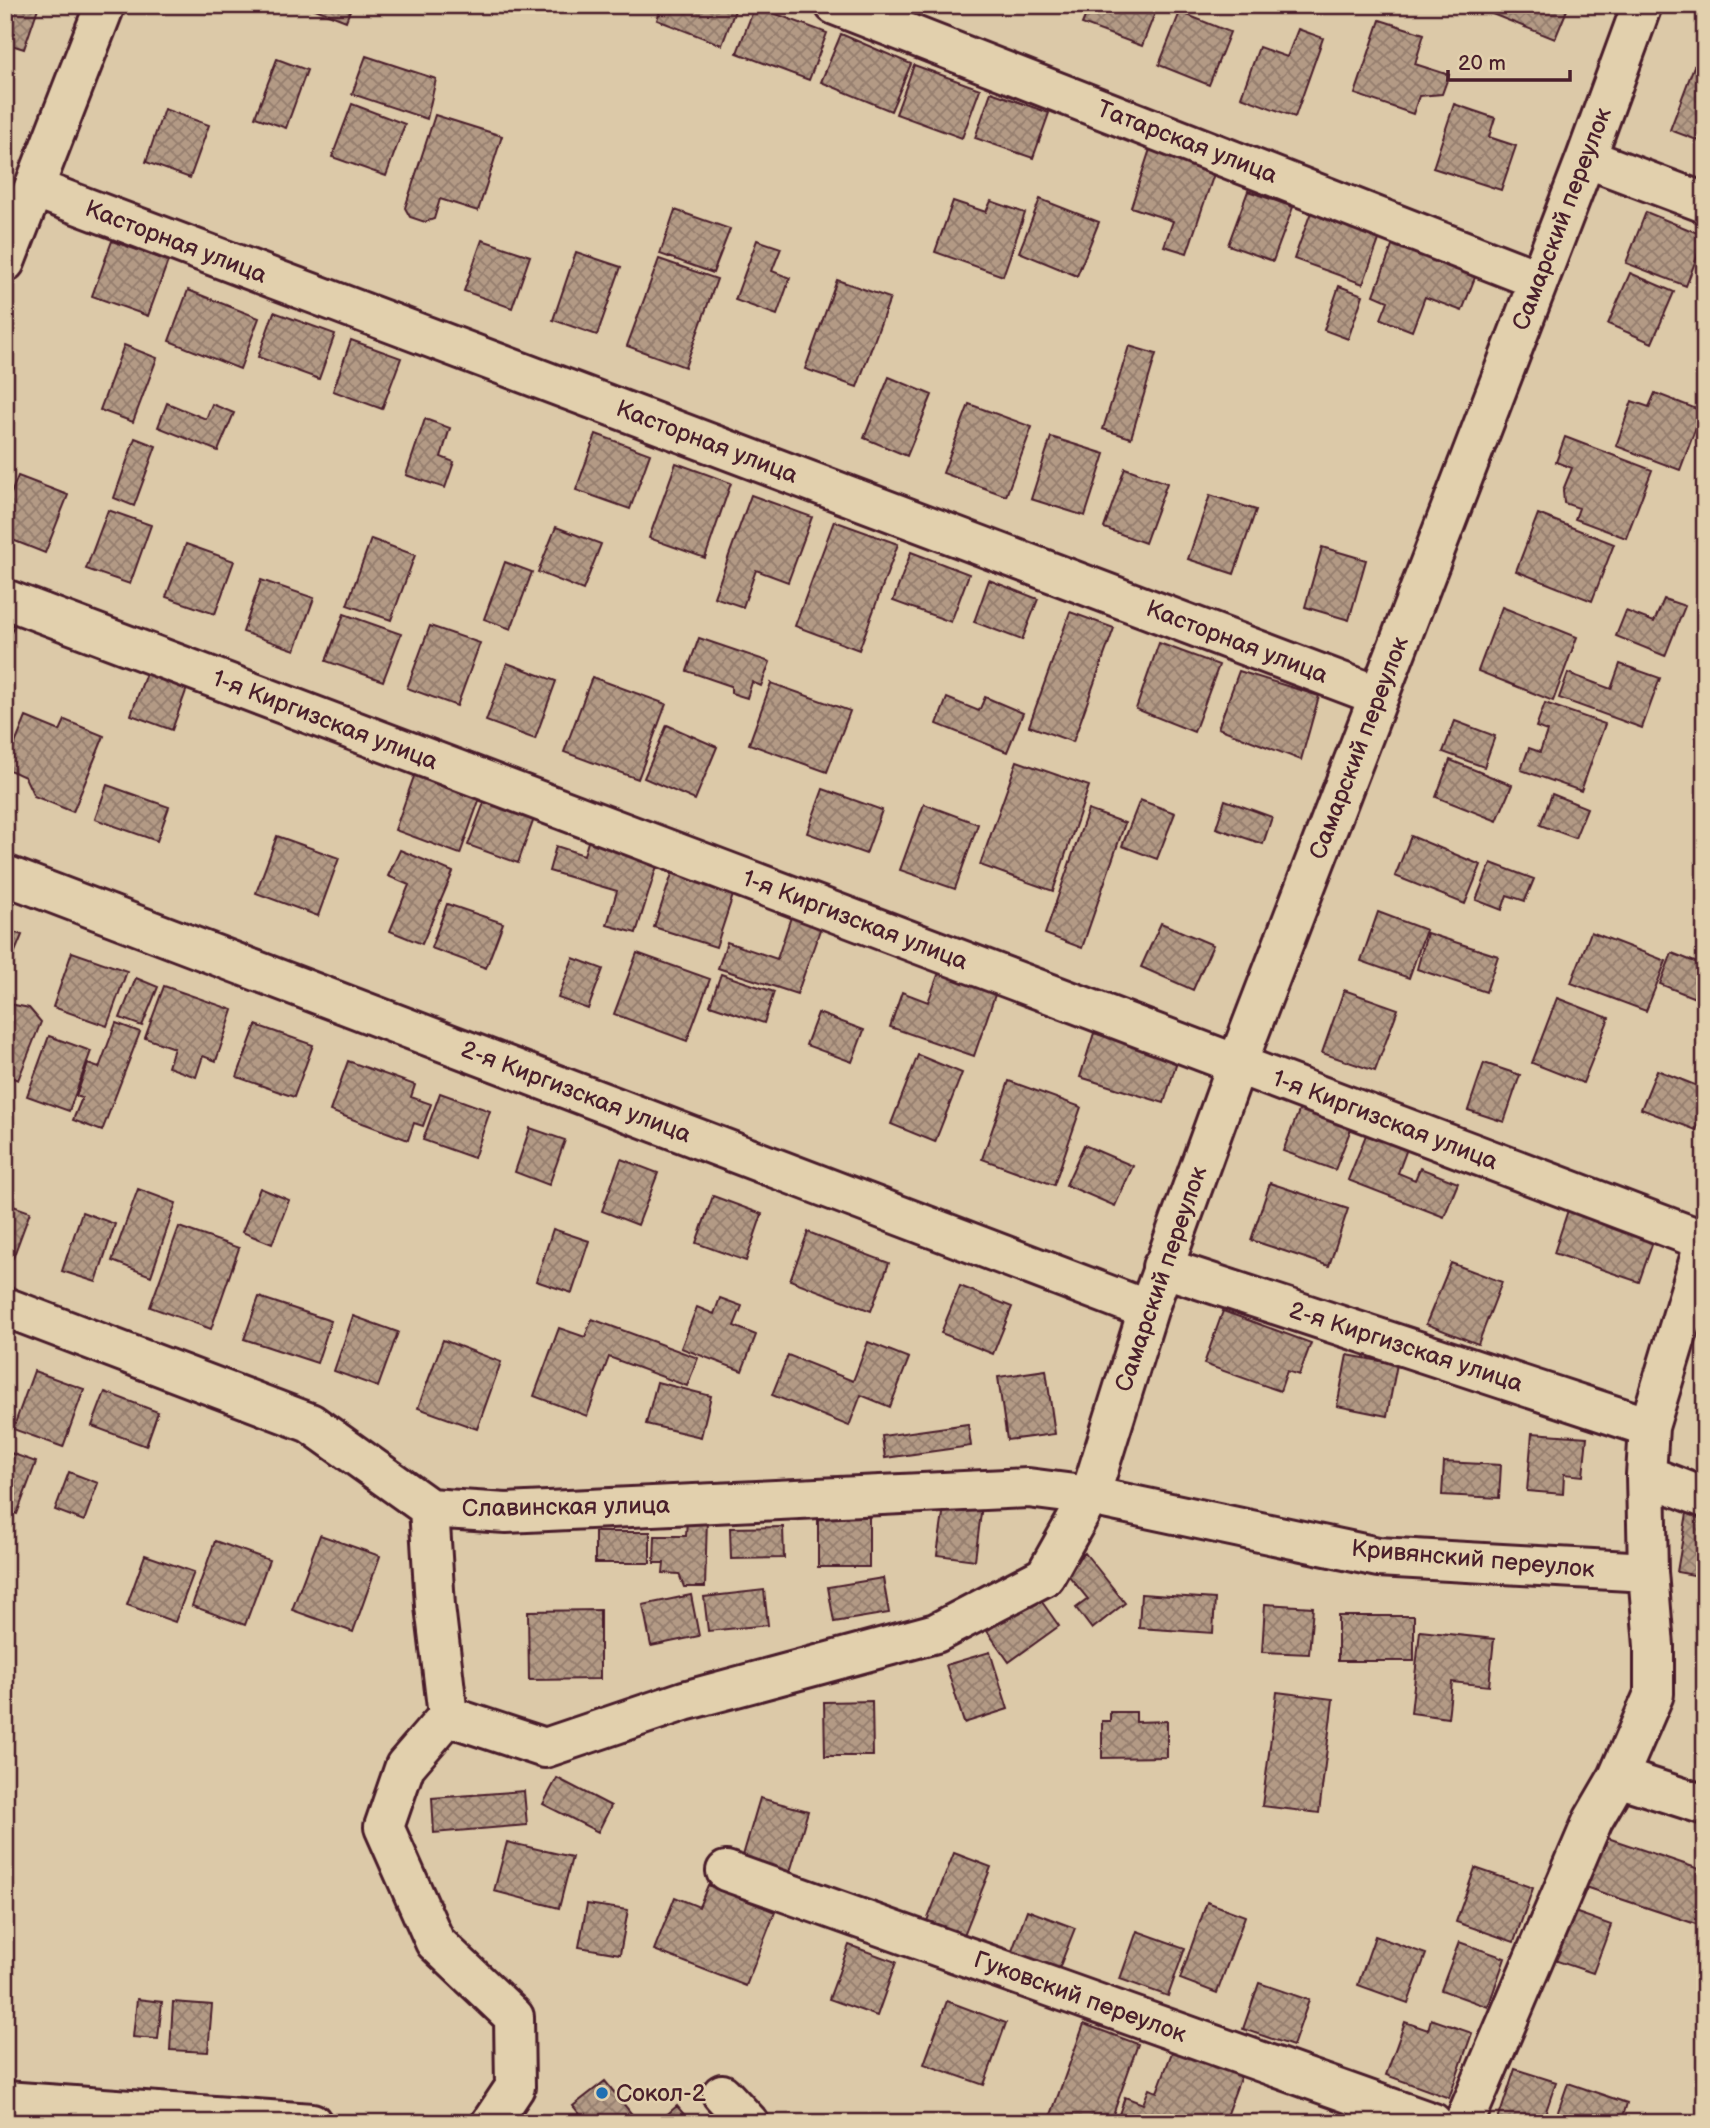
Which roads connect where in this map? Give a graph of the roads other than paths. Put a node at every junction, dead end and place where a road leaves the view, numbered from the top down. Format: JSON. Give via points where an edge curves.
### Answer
{"nodes":[{"id":1,"x":105,"y":5,"type":"edge"},
{"id":2,"x":835,"y":5,"type":"edge"},
{"id":3,"x":1642,"y":5,"type":"edge"},
{"id":4,"x":1586,"y":158,"type":"junction"},
{"id":5,"x":34,"y":188,"type":"junction"},
{"id":6,"x":1705,"y":203,"type":"edge"},
{"id":7,"x":5,"y":262,"type":"edge"},
{"id":8,"x":1539,"y":280,"type":"junction"},
{"id":9,"x":5,"y":599,"type":"edge"},
{"id":10,"x":1379,"y":696,"type":"junction"},
{"id":11,"x":5,"y":875,"type":"edge"},
{"id":12,"x":1237,"y":1064,"type":"junction"},
{"id":13,"x":1705,"y":1241,"type":"edge"},
{"id":14,"x":1162,"y":1267,"type":"junction"},
{"id":15,"x":5,"y":1307,"type":"edge"},
{"id":16,"x":1148,"y":1310,"type":"junction"},
{"id":17,"x":1649,"y":1427,"type":"junction"},
{"id":18,"x":1646,"y":1475,"type":"junction"},
{"id":19,"x":1090,"y":1496,"type":"junction"},
{"id":20,"x":1705,"y":1498,"type":"edge"},
{"id":21,"x":429,"y":1508,"type":"junction"},
{"id":22,"x":1648,"y":1572,"type":"junction"},
{"id":23,"x":448,"y":1716,"type":"junction"},
{"id":24,"x":1618,"y":1777,"type":"junction"},
{"id":25,"x":1705,"y":1805,"type":"edge"},
{"id":26,"x":726,"y":1871,"type":"dead end"},
{"id":27,"x":722,"y":2094,"type":"dead end"},
{"id":28,"x":5,"y":2101,"type":"edge"},
{"id":29,"x":312,"y":2123,"type":"edge"},
{"id":30,"x":491,"y":2123,"type":"edge"},
{"id":31,"x":749,"y":2123,"type":"edge"},
{"id":32,"x":1433,"y":2123,"type":"edge"},
{"id":33,"x":1464,"y":2123,"type":"edge"}],
"edges":[{"from":1,"to":5,"type":"street"},
{"from":2,"to":8,"type":"street","name":"Татарская улица"},
{"from":3,"to":4,"type":"street","name":"Самарский переулок"},
{"from":4,"to":6,"type":"street"},
{"from":4,"to":8,"type":"street","name":"Самарский переулок"},
{"from":5,"to":7,"type":"street"},
{"from":5,"to":10,"type":"street","name":"Касторная улица"},
{"from":8,"to":10,"type":"street","name":"Самарский переулок"},
{"from":9,"to":12,"type":"street","name":"1-я Киргизская улица"},
{"from":10,"to":12,"type":"street","name":"Самарский переулок"},
{"from":11,"to":16,"type":"street","name":"2-я Киргизская улица"},
{"from":12,"to":13,"type":"street","name":"1-я Киргизская улица"},
{"from":12,"to":14,"type":"street","name":"Самарский переулок"},
{"from":13,"to":17,"type":"street"},
{"from":14,"to":16,"type":"street","name":"Самарский переулок"},
{"from":14,"to":17,"type":"street","name":"2-я Киргизская улица"},
{"from":15,"to":21,"type":"street","name":"Славинская улица","via":[[310,1423]]},
{"from":16,"to":19,"type":"street","name":"Самарский переулок"},
{"from":17,"to":18,"type":"street"},
{"from":18,"to":20,"type":"street"},
{"from":18,"to":22,"type":"street"},
{"from":19,"to":21,"type":"street","name":"Славинская улица","via":[[1028,1488],[506,1513]]},
{"from":19,"to":22,"type":"street","name":"Кривянский переулок","via":[[1378,1557]]},
{"from":19,"to":23,"type":"street","via":[[1045,1576],[936,1633],[684,1701],[545,1748]]},
{"from":21,"to":23,"type":"street"},
{"from":22,"to":24,"type":"street","via":[[1654,1695]]},
{"from":23,"to":30,"type":"street","via":[[405,1766],[384,1827],[435,1942],[514,2017],[515,2087]]},
{"from":24,"to":25,"type":"street"},
{"from":24,"to":33,"type":"street","via":[[1593,1820]]},
{"from":26,"to":32,"type":"street","name":"Гуковский переулок"},
{"from":27,"to":31,"type":"street"},
{"from":28,"to":29,"type":"street"}]}
